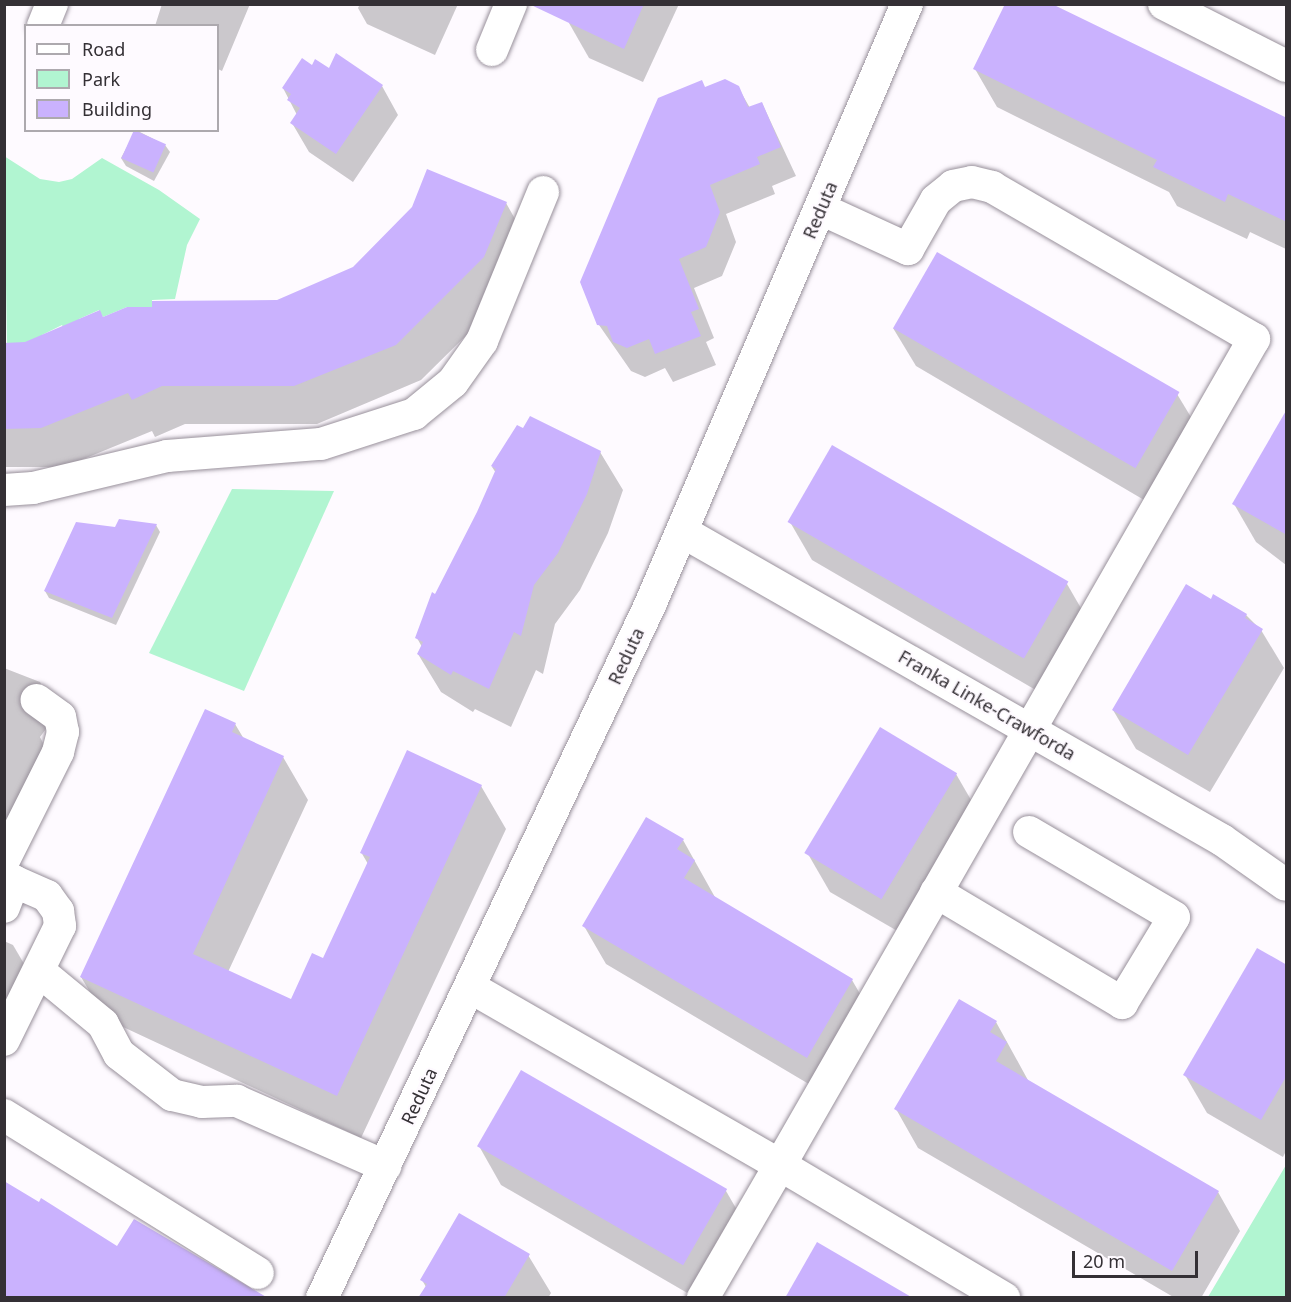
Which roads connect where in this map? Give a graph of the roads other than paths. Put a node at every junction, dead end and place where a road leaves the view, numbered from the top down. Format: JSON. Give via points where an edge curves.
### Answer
{"nodes":[{"id":1,"x":52,"y":4,"type":"edge"},
{"id":2,"x":511,"y":4,"type":"edge"},
{"id":3,"x":907,"y":4,"type":"edge"},
{"id":4,"x":1164,"y":4,"type":"edge"},
{"id":5,"x":43,"y":24,"type":"edge"},
{"id":6,"x":492,"y":50,"type":"dead end"},
{"id":7,"x":1287,"y":66,"type":"edge"},
{"id":8,"x":543,"y":192,"type":"dead end"},
{"id":9,"x":821,"y":208,"type":"junction"},
{"id":10,"x":4,"y":490,"type":"edge"},
{"id":11,"x":683,"y":532,"type":"junction"},
{"id":12,"x":37,"y":700,"type":"dead end"},
{"id":13,"x":1028,"y":729,"type":"junction"},
{"id":14,"x":1029,"y":832,"type":"dead end"},
{"id":15,"x":7,"y":882,"type":"edge"},
{"id":16,"x":1287,"y":885,"type":"edge"},
{"id":17,"x":936,"y":892,"type":"junction"},
{"id":18,"x":39,"y":971,"type":"junction"},
{"id":19,"x":470,"y":987,"type":"junction"},
{"id":20,"x":4,"y":1040,"type":"edge"},
{"id":21,"x":4,"y":1115,"type":"edge"},
{"id":22,"x":385,"y":1166,"type":"junction"},
{"id":23,"x":780,"y":1166,"type":"junction"},
{"id":24,"x":258,"y":1273,"type":"dead end"},
{"id":25,"x":322,"y":1298,"type":"edge"},
{"id":26,"x":703,"y":1298,"type":"edge"},
{"id":27,"x":1004,"y":1298,"type":"edge"}],
"edges":[{"from":1,"to":5,"type":"street"},
{"from":2,"to":6,"type":"street"},
{"from":3,"to":9,"type":"street","name":"Reduta"},
{"from":4,"to":7,"type":"street"},
{"from":8,"to":10,"type":"street","via":[[482,341],[453,382],[414,414],[321,444],[167,456],[33,488]]},
{"from":9,"to":11,"type":"street","name":"Reduta"},
{"from":9,"to":13,"type":"street","via":[[908,249],[936,200],[953,186],[972,182],[992,187],[1254,339]]},
{"from":11,"to":13,"type":"street","name":"Franka Linke-Crawforda"},
{"from":11,"to":19,"type":"street","name":"Reduta"},
{"from":12,"to":15,"type":"street","via":[[60,717],[63,732]]},
{"from":13,"to":16,"type":"street","name":"Franka Linke-Crawforda","via":[[1222,840]]},
{"from":13,"to":17,"type":"street"},
{"from":14,"to":17,"type":"street","via":[[1174,916],[1122,1003]]},
{"from":15,"to":18,"type":"street","via":[[47,896],[58,911],[60,926]]},
{"from":17,"to":23,"type":"street"},
{"from":18,"to":20,"type":"street"},
{"from":18,"to":22,"type":"street","via":[[103,1024],[119,1054],[171,1095],[202,1102],[237,1101]]},
{"from":19,"to":22,"type":"street","name":"Reduta"},
{"from":19,"to":23,"type":"street"},
{"from":21,"to":24,"type":"street"},
{"from":22,"to":25,"type":"street","name":"Reduta"},
{"from":23,"to":26,"type":"street"},
{"from":23,"to":27,"type":"street"}]}
